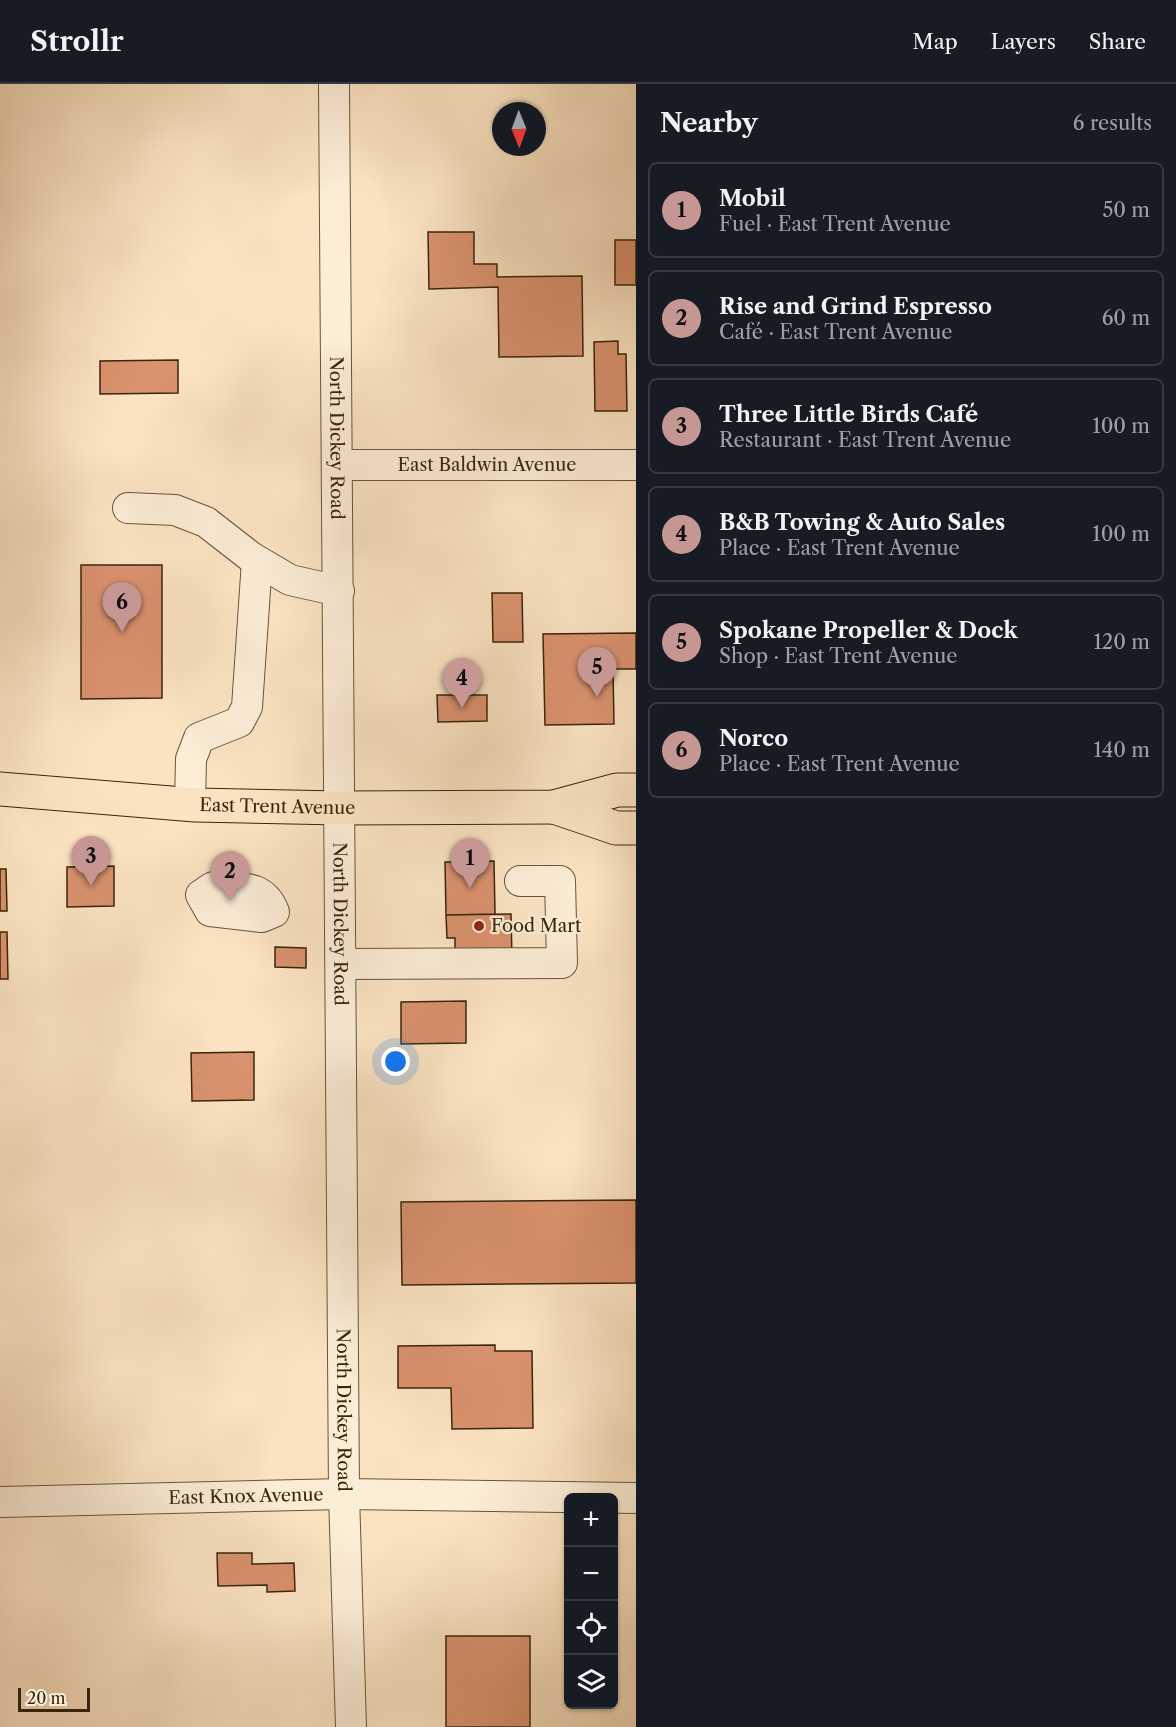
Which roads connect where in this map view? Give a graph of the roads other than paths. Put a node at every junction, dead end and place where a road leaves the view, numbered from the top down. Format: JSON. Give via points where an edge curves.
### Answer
{"nodes":[{"id":1,"x":334,"y":84,"type":"edge"},
{"id":2,"x":339,"y":465,"type":"junction"},
{"id":3,"x":636,"y":465,"type":"edge"},
{"id":4,"x":128,"y":508,"type":"dead end"},
{"id":5,"x":257,"y":561,"type":"junction"},
{"id":6,"x":339,"y":591,"type":"junction"},
{"id":7,"x":0,"y":789,"type":"edge"},
{"id":8,"x":636,"y":790,"type":"edge"},
{"id":9,"x":190,"y":805,"type":"junction"},
{"id":10,"x":554,"y":807,"type":"junction"},
{"id":11,"x":340,"y":808,"type":"junction"},
{"id":12,"x":636,"y":828,"type":"edge"},
{"id":13,"x":520,"y":881,"type":"dead end"},
{"id":14,"x":341,"y":964,"type":"junction"},
{"id":15,"x":344,"y":1494,"type":"junction"},
{"id":16,"x":636,"y":1498,"type":"edge"},
{"id":17,"x":0,"y":1502,"type":"edge"},
{"id":18,"x":351,"y":1727,"type":"edge"}],
"edges":[{"from":1,"to":2,"type":"street","name":"North Dickey Road"},
{"from":2,"to":3,"type":"street","name":"East Baldwin Avenue"},
{"from":2,"to":6,"type":"street","name":"North Dickey Road"},
{"from":4,"to":5,"type":"street","via":[[175,510],[206,522]]},
{"from":5,"to":6,"type":"street","via":[[290,580]]},
{"from":5,"to":9,"type":"street","via":[[247,707],[239,722],[199,738],[191,759]]},
{"from":6,"to":11,"type":"street","name":"North Dickey Road"},
{"from":7,"to":9,"type":"main road","name":"East Trent Avenue"},
{"from":8,"to":10,"type":"main road","name":"East Trent Avenue","via":[[617,790]]},
{"from":9,"to":11,"type":"main road","name":"East Trent Avenue"},
{"from":10,"to":11,"type":"main road","name":"East Trent Avenue"},
{"from":10,"to":12,"type":"main road","name":"East Trent Avenue","via":[[616,828]]},
{"from":11,"to":14,"type":"street","name":"North Dickey Road"},
{"from":13,"to":14,"type":"street","via":[[560,881],[562,963]]},
{"from":14,"to":15,"type":"street","name":"North Dickey Road"},
{"from":15,"to":16,"type":"street","name":"East Knox Avenue"},
{"from":15,"to":17,"type":"street","name":"East Knox Avenue"},
{"from":15,"to":18,"type":"street","name":"North Dickey Road"}]}
